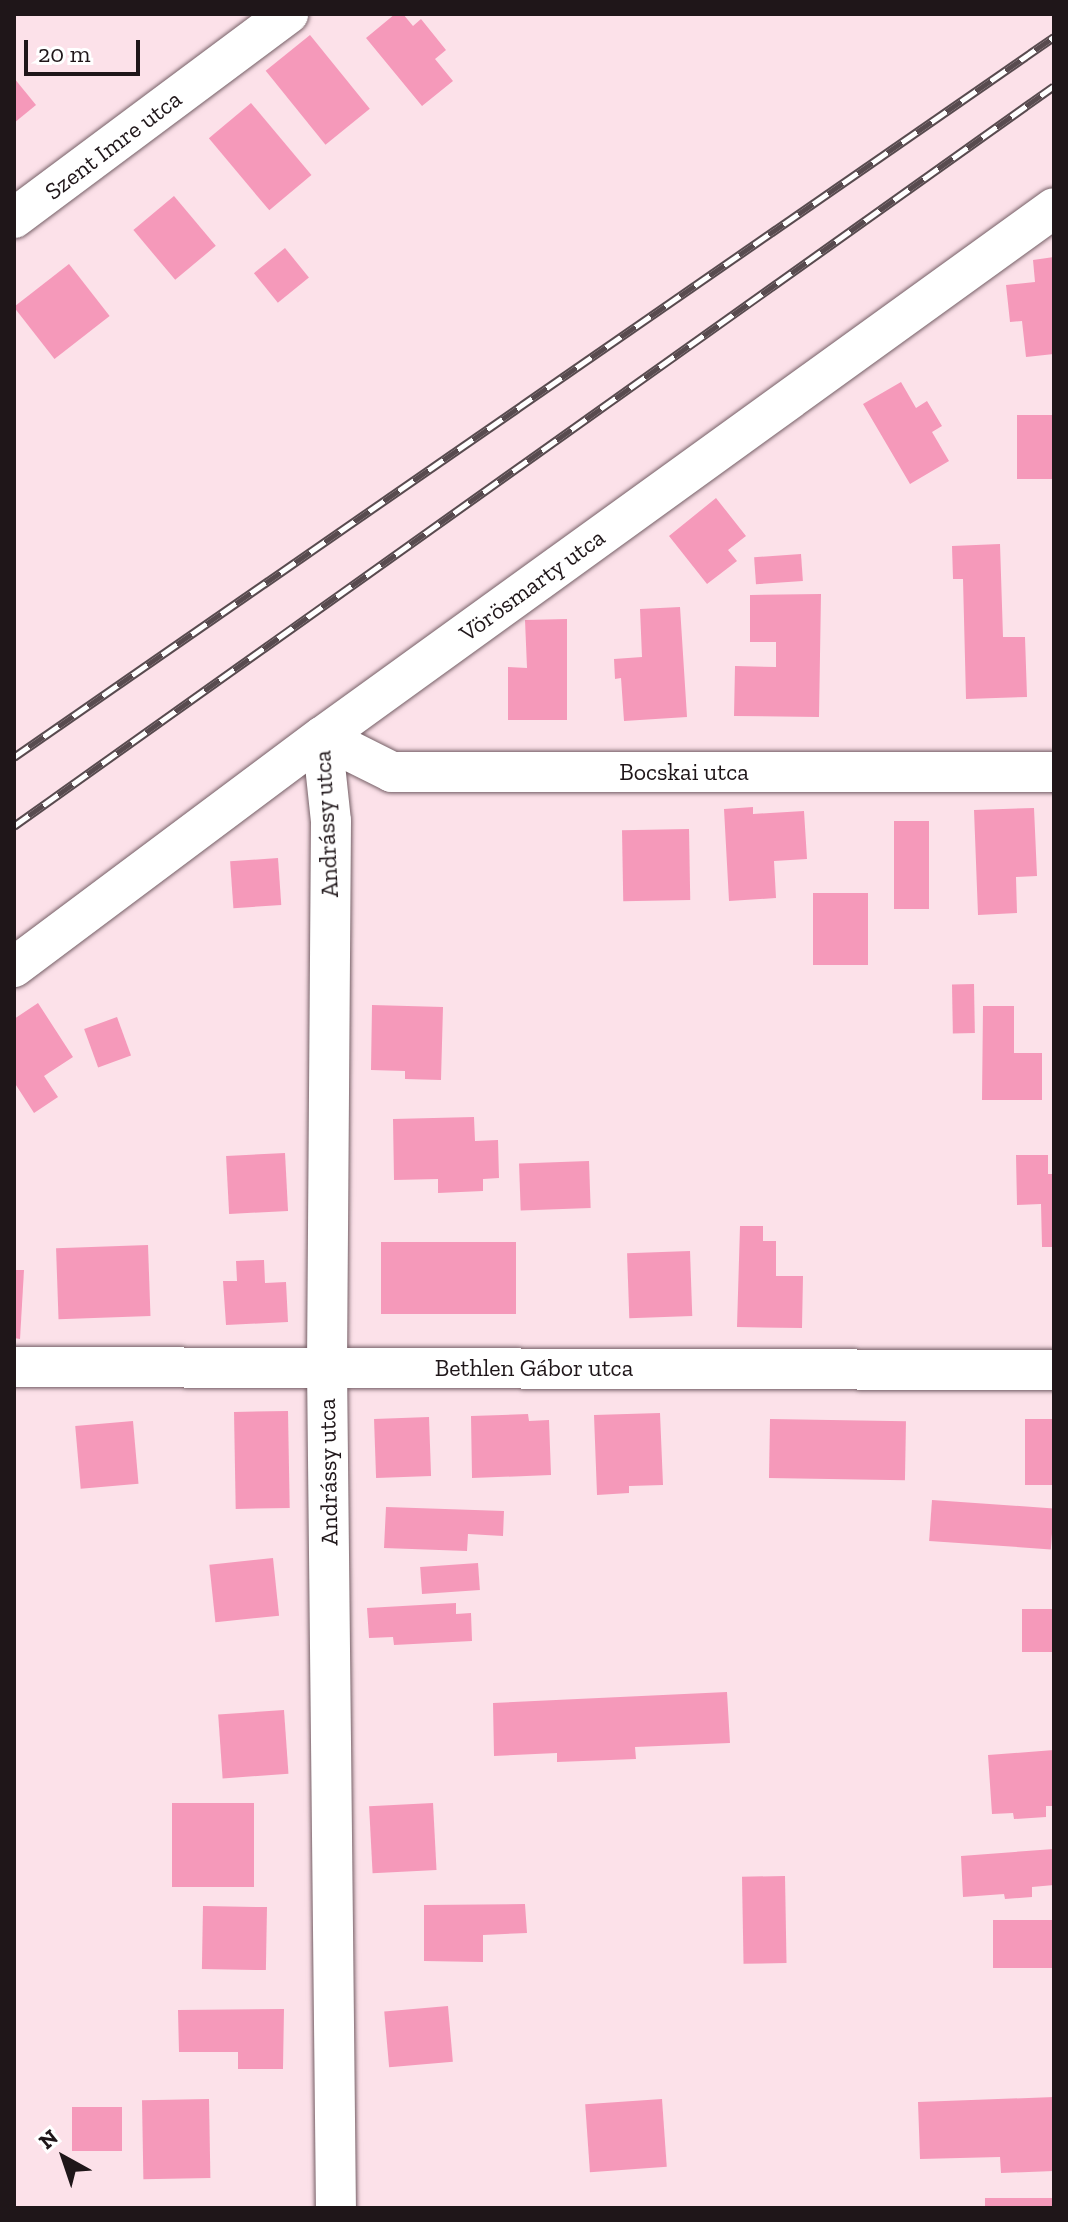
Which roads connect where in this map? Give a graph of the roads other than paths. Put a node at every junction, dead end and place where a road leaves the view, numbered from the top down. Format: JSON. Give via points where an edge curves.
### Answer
{"nodes":[{"id":1,"x":281,"y":17,"type":"edge"},
{"id":2,"x":1054,"y":208,"type":"edge"},
{"id":3,"x":14,"y":218,"type":"edge"},
{"id":4,"x":322,"y":737,"type":"junction"},
{"id":5,"x":1054,"y":772,"type":"edge"},
{"id":6,"x":14,"y":967,"type":"edge"},
{"id":7,"x":327,"y":1366,"type":"junction"},
{"id":8,"x":14,"y":1367,"type":"edge"},
{"id":9,"x":1054,"y":1370,"type":"edge"},
{"id":10,"x":336,"y":2208,"type":"edge"}],
"edges":[{"from":1,"to":3,"type":"street","name":"Szent Imre utca"},
{"from":2,"to":4,"type":"street","name":"Vörösmarty utca"},
{"from":4,"to":5,"type":"street","name":"Bocskai utca","via":[[392,772]]},
{"from":4,"to":6,"type":"street","name":"Vörösmarty utca"},
{"from":4,"to":7,"type":"street","name":"Andrássy utca","via":[[331,821]]},
{"from":7,"to":8,"type":"street","name":"Bethlen Gábor utca"},
{"from":7,"to":9,"type":"street","name":"Bethlen Gábor utca"},
{"from":7,"to":10,"type":"street","name":"Andrássy utca"}]}
